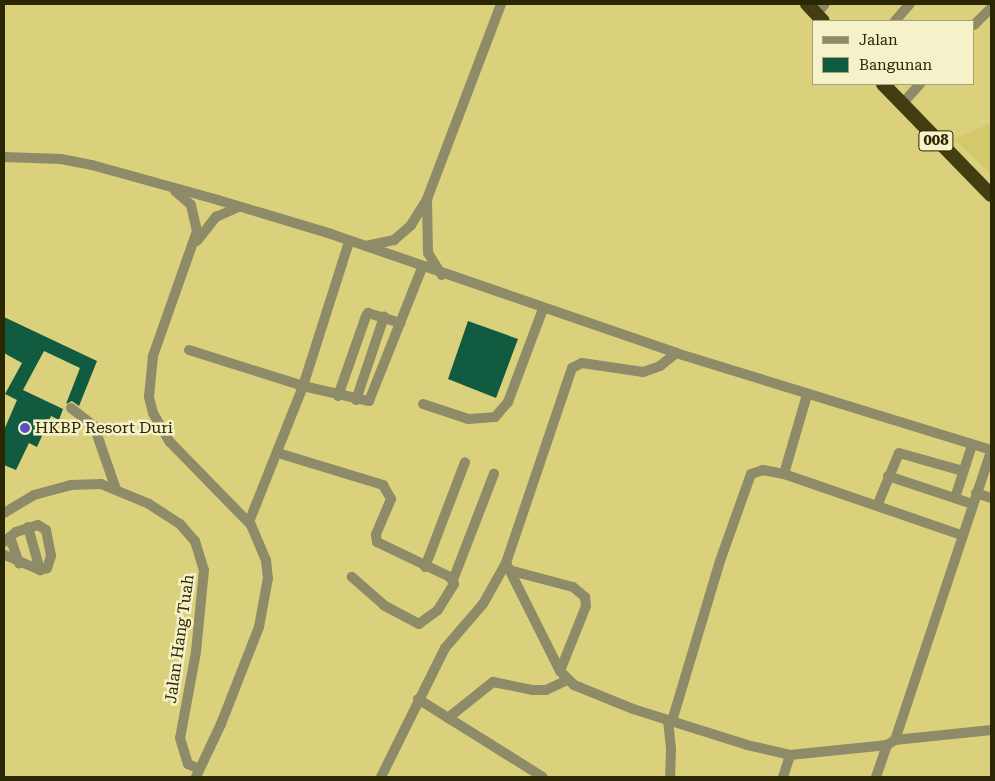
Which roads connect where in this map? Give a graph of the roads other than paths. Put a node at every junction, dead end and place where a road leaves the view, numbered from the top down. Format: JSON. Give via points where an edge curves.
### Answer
{"nodes":[{"id":1,"x":501,"y":4,"type":"edge"},
{"id":2,"x":910,"y":4,"type":"edge"},
{"id":3,"x":991,"y":8,"type":"edge"},
{"id":4,"x":896,"y":20,"type":"edge"},
{"id":5,"x":975,"y":24,"type":"edge"},
{"id":6,"x":884,"y":85,"type":"edge"},
{"id":7,"x":919,"y":85,"type":"edge"},
{"id":8,"x":902,"y":104,"type":"junction"},
{"id":9,"x":4,"y":157,"type":"edge"},
{"id":10,"x":167,"y":186,"type":"junction"},
{"id":11,"x":991,"y":195,"type":"edge"},
{"id":12,"x":427,"y":200,"type":"junction"},
{"id":13,"x":248,"y":209,"type":"junction"},
{"id":14,"x":349,"y":242,"type":"junction"},
{"id":15,"x":194,"y":246,"type":"junction"},
{"id":16,"x":362,"y":246,"type":"junction"},
{"id":17,"x":422,"y":268,"type":"junction"},
{"id":18,"x":442,"y":275,"type":"junction"},
{"id":19,"x":544,"y":309,"type":"junction"},
{"id":20,"x":384,"y":317,"type":"junction"},
{"id":21,"x":401,"y":323,"type":"junction"},
{"id":22,"x":189,"y":350,"type":"dead end"},
{"id":23,"x":676,"y":353,"type":"junction"},
{"id":24,"x":303,"y":386,"type":"junction"},
{"id":25,"x":807,"y":395,"type":"junction"},
{"id":26,"x":338,"y":396,"type":"junction"},
{"id":27,"x":356,"y":400,"type":"junction"},
{"id":28,"x":422,"y":404,"type":"dead end"},
{"id":29,"x":70,"y":408,"type":"dead end"},
{"id":30,"x":972,"y":445,"type":"junction"},
{"id":31,"x":991,"y":451,"type":"edge"},
{"id":32,"x":278,"y":453,"type":"junction"},
{"id":33,"x":465,"y":462,"type":"dead end"},
{"id":34,"x":963,"y":471,"type":"junction"},
{"id":35,"x":494,"y":474,"type":"dead end"},
{"id":36,"x":784,"y":474,"type":"junction"},
{"id":37,"x":888,"y":476,"type":"junction"},
{"id":38,"x":116,"y":489,"type":"junction"},
{"id":39,"x":976,"y":493,"type":"junction"},
{"id":40,"x":954,"y":498,"type":"junction"},
{"id":41,"x":991,"y":498,"type":"edge"},
{"id":42,"x":972,"y":504,"type":"junction"},
{"id":43,"x":876,"y":506,"type":"junction"},
{"id":44,"x":4,"y":513,"type":"edge"},
{"id":45,"x":249,"y":522,"type":"junction"},
{"id":46,"x":28,"y":527,"type":"junction"},
{"id":47,"x":961,"y":535,"type":"junction"},
{"id":48,"x":7,"y":539,"type":"edge"},
{"id":49,"x":4,"y":555,"type":"edge"},
{"id":50,"x":19,"y":563,"type":"junction"},
{"id":51,"x":507,"y":566,"type":"junction"},
{"id":52,"x":425,"y":567,"type":"junction"},
{"id":53,"x":40,"y":570,"type":"junction"},
{"id":54,"x":352,"y":577,"type":"dead end"},
{"id":55,"x":453,"y":580,"type":"junction"},
{"id":56,"x":564,"y":675,"type":"junction"},
{"id":57,"x":418,"y":699,"type":"junction"},
{"id":58,"x":448,"y":718,"type":"junction"},
{"id":59,"x":670,"y":720,"type":"junction"},
{"id":60,"x":991,"y":730,"type":"edge"},
{"id":61,"x":891,"y":743,"type":"junction"},
{"id":62,"x":790,"y":755,"type":"junction"},
{"id":63,"x":197,"y":773,"type":"edge"},
{"id":64,"x":381,"y":777,"type":"edge"},
{"id":65,"x":543,"y":777,"type":"edge"},
{"id":66,"x":670,"y":777,"type":"edge"},
{"id":67,"x":783,"y":777,"type":"edge"},
{"id":68,"x":876,"y":777,"type":"edge"}],
"edges":[{"from":1,"to":12,"type":"street"},
{"from":2,"to":4,"type":"street"},
{"from":3,"to":5,"type":"street"},
{"from":6,"to":8,"type":"highway","number":"008"},
{"from":7,"to":8,"type":"street"},
{"from":8,"to":11,"type":"highway","number":"008"},
{"from":9,"to":10,"type":"street","via":[[61,159]]},
{"from":10,"to":13,"type":"street"},
{"from":10,"to":15,"type":"street","via":[[182,194],[191,205],[197,231]]},
{"from":12,"to":16,"type":"street","via":[[410,225],[394,240]]},
{"from":12,"to":18,"type":"street","via":[[428,252]]},
{"from":13,"to":14,"type":"street"},
{"from":13,"to":15,"type":"street","via":[[235,207],[226,210],[209,225]]},
{"from":14,"to":16,"type":"street"},
{"from":14,"to":24,"type":"street"},
{"from":15,"to":45,"type":"street","via":[[153,356],[149,398],[153,413],[170,442]]},
{"from":16,"to":17,"type":"street"},
{"from":17,"to":18,"type":"street"},
{"from":17,"to":21,"type":"street"},
{"from":18,"to":19,"type":"street"},
{"from":19,"to":23,"type":"street"},
{"from":19,"to":28,"type":"street","via":[[508,402],[495,417],[468,419]]},
{"from":20,"to":21,"type":"street"},
{"from":20,"to":26,"type":"street","via":[[368,313],[366,316]]},
{"from":20,"to":27,"type":"street"},
{"from":21,"to":27,"type":"street","via":[[373,397],[365,402]]},
{"from":22,"to":24,"type":"street"},
{"from":23,"to":25,"type":"street"},
{"from":23,"to":51,"type":"street","via":[[660,366],[643,372],[582,363],[572,368]]},
{"from":24,"to":26,"type":"street"},
{"from":24,"to":32,"type":"street"},
{"from":25,"to":30,"type":"street"},
{"from":25,"to":36,"type":"street"},
{"from":26,"to":27,"type":"street"},
{"from":29,"to":38,"type":"street","via":[[94,426]]},
{"from":30,"to":31,"type":"street"},
{"from":30,"to":34,"type":"street"},
{"from":31,"to":39,"type":"street"},
{"from":32,"to":45,"type":"street"},
{"from":32,"to":52,"type":"street","via":[[383,485],[391,499],[376,535],[377,542]]},
{"from":33,"to":52,"type":"street"},
{"from":34,"to":37,"type":"street","via":[[905,453],[896,456]]},
{"from":34,"to":40,"type":"street"},
{"from":35,"to":55,"type":"street"},
{"from":36,"to":43,"type":"street"},
{"from":36,"to":59,"type":"street","via":[[756,471],[746,482]]},
{"from":37,"to":40,"type":"street"},
{"from":37,"to":43,"type":"street"},
{"from":38,"to":44,"type":"street","name":"Jalan Hang Tuah","via":[[101,484],[71,485],[34,495]]},
{"from":38,"to":63,"type":"street","name":"Jalan Hang Tuah","via":[[149,504],[180,524],[195,541],[201,556],[204,570],[196,652],[180,738],[188,764]]},
{"from":39,"to":41,"type":"street"},
{"from":39,"to":42,"type":"street"},
{"from":40,"to":42,"type":"street"},
{"from":42,"to":47,"type":"street"},
{"from":43,"to":47,"type":"street"},
{"from":45,"to":63,"type":"street","via":[[266,560],[267,598],[239,679]]},
{"from":46,"to":48,"type":"street"},
{"from":46,"to":53,"type":"street"},
{"from":46,"to":53,"type":"street","via":[[38,525],[46,530],[51,563]]},
{"from":47,"to":61,"type":"street"},
{"from":48,"to":50,"type":"street"},
{"from":49,"to":50,"type":"street"},
{"from":50,"to":53,"type":"street"},
{"from":51,"to":56,"type":"street"},
{"from":51,"to":56,"type":"street","via":[[573,588],[584,597],[586,606]]},
{"from":51,"to":57,"type":"street","via":[[483,604],[445,648]]},
{"from":52,"to":55,"type":"street"},
{"from":54,"to":55,"type":"street","via":[[384,605],[419,624],[438,610],[452,589]]},
{"from":56,"to":58,"type":"street","via":[[540,690],[493,682]]},
{"from":56,"to":59,"type":"street","via":[[584,690]]},
{"from":57,"to":58,"type":"street"},
{"from":57,"to":64,"type":"street"},
{"from":58,"to":65,"type":"street"},
{"from":59,"to":62,"type":"street"},
{"from":59,"to":66,"type":"street"},
{"from":60,"to":61,"type":"street"},
{"from":61,"to":62,"type":"street"},
{"from":61,"to":68,"type":"street"},
{"from":62,"to":67,"type":"street"}]}
